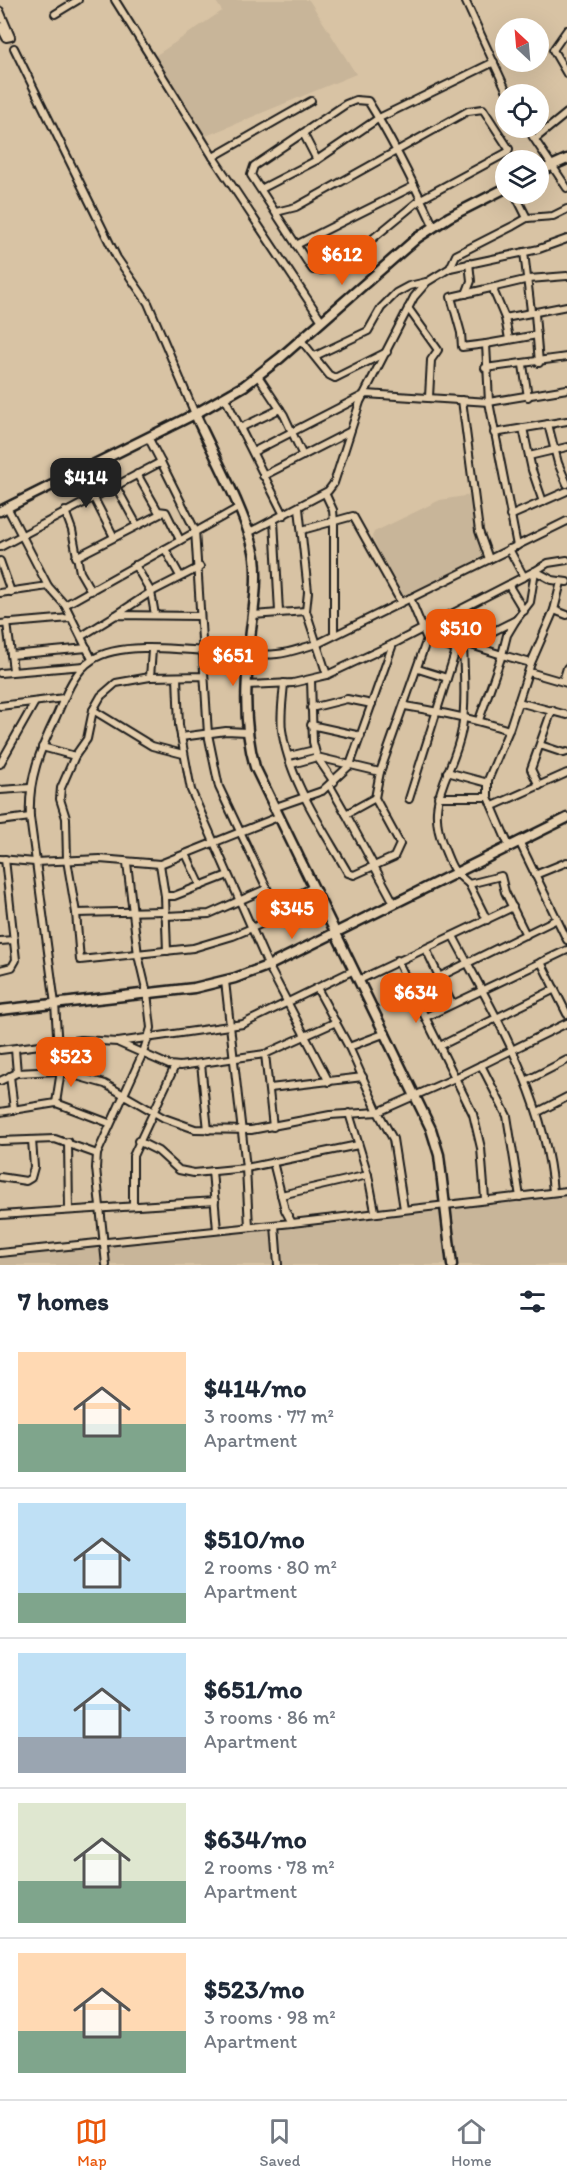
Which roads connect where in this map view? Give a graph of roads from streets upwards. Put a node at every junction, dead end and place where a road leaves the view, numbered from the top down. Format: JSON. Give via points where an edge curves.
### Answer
{"nodes":[{"id":1,"x":78,"y":0,"type":"edge"},
{"id":2,"x":115,"y":0,"type":"edge"},
{"id":3,"x":465,"y":0,"type":"edge"},
{"id":4,"x":0,"y":11,"type":"edge"},
{"id":5,"x":55,"y":14,"type":"dead end"},
{"id":6,"x":0,"y":26,"type":"edge"},
{"id":7,"x":567,"y":30,"type":"edge"},
{"id":8,"x":14,"y":48,"type":"dead end"},
{"id":9,"x":494,"y":62,"type":"junction"},
{"id":10,"x":565,"y":64,"type":"edge"},
{"id":11,"x":567,"y":74,"type":"edge"},
{"id":12,"x":504,"y":84,"type":"edge"},
{"id":13,"x":311,"y":101,"type":"dead end"},
{"id":14,"x":567,"y":113,"type":"edge"},
{"id":15,"x":379,"y":118,"type":"junction"},
{"id":16,"x":303,"y":133,"type":"junction"},
{"id":17,"x":535,"y":139,"type":"joint"},
{"id":18,"x":395,"y":151,"type":"junction"},
{"id":19,"x":213,"y":157,"type":"junction"},
{"id":20,"x":567,"y":159,"type":"edge"},
{"id":21,"x":317,"y":160,"type":"junction"},
{"id":22,"x":554,"y":165,"type":"junction"},
{"id":23,"x":549,"y":167,"type":"edge"},
{"id":24,"x":414,"y":186,"type":"junction"},
{"id":25,"x":567,"y":188,"type":"edge"},
{"id":26,"x":261,"y":189,"type":"junction"},
{"id":27,"x":495,"y":194,"type":"edge"},
{"id":28,"x":421,"y":199,"type":"junction"},
{"id":29,"x":520,"y":204,"type":"edge"},
{"id":30,"x":567,"y":209,"type":"edge"},
{"id":31,"x":276,"y":212,"type":"junction"},
{"id":32,"x":527,"y":218,"type":"junction"},
{"id":33,"x":434,"y":227,"type":"junction"},
{"id":34,"x":567,"y":239,"type":"edge"},
{"id":35,"x":296,"y":244,"type":"junction"},
{"id":36,"x":524,"y":252,"type":"junction"},
{"id":37,"x":469,"y":263,"type":"junction"},
{"id":38,"x":450,"y":268,"type":"junction"},
{"id":39,"x":567,"y":276,"type":"edge"},
{"id":40,"x":529,"y":279,"type":"junction"},
{"id":41,"x":427,"y":282,"type":"junction"},
{"id":42,"x":495,"y":287,"type":"junction"},
{"id":43,"x":466,"y":294,"type":"junction"},
{"id":44,"x":567,"y":306,"type":"edge"},
{"id":45,"x":408,"y":308,"type":"junction"},
{"id":46,"x":531,"y":311,"type":"junction"},
{"id":47,"x":505,"y":318,"type":"junction"},
{"id":48,"x":322,"y":321,"type":"junction"},
{"id":49,"x":537,"y":335,"type":"junction"},
{"id":50,"x":509,"y":339,"type":"junction"},
{"id":51,"x":301,"y":340,"type":"junction"},
{"id":52,"x":486,"y":344,"type":"junction"},
{"id":53,"x":387,"y":352,"type":"junction"},
{"id":54,"x":315,"y":356,"type":"junction"},
{"id":55,"x":567,"y":357,"type":"edge"},
{"id":56,"x":539,"y":363,"type":"junction"},
{"id":57,"x":523,"y":365,"type":"junction"},
{"id":58,"x":485,"y":368,"type":"junction"},
{"id":59,"x":258,"y":376,"type":"junction"},
{"id":60,"x":567,"y":389,"type":"edge"},
{"id":61,"x":366,"y":394,"type":"junction"},
{"id":62,"x":429,"y":397,"type":"junction"},
{"id":63,"x":528,"y":397,"type":"junction"},
{"id":64,"x":225,"y":398,"type":"junction"},
{"id":65,"x":462,"y":400,"type":"junction"},
{"id":66,"x":489,"y":402,"type":"junction"},
{"id":67,"x":280,"y":409,"type":"junction"},
{"id":68,"x":195,"y":414,"type":"junction"},
{"id":69,"x":567,"y":420,"type":"edge"},
{"id":70,"x":548,"y":424,"type":"junction"},
{"id":71,"x":240,"y":428,"type":"junction"},
{"id":72,"x":523,"y":428,"type":"junction"},
{"id":73,"x":349,"y":432,"type":"junction"},
{"id":74,"x":291,"y":433,"type":"junction"},
{"id":75,"x":494,"y":433,"type":"junction"},
{"id":76,"x":148,"y":437,"type":"junction"},
{"id":77,"x":567,"y":447,"type":"edge"},
{"id":78,"x":554,"y":451,"type":"junction"},
{"id":79,"x":253,"y":452,"type":"junction"},
{"id":80,"x":303,"y":456,"type":"junction"},
{"id":81,"x":529,"y":456,"type":"junction"},
{"id":82,"x":161,"y":462,"type":"junction"},
{"id":83,"x":81,"y":471,"type":"junction"},
{"id":84,"x":137,"y":474,"type":"junction"},
{"id":85,"x":263,"y":476,"type":"junction"},
{"id":86,"x":567,"y":484,"type":"edge"},
{"id":87,"x":115,"y":485,"type":"junction"},
{"id":88,"x":567,"y":491,"type":"edge"},
{"id":89,"x":325,"y":493,"type":"junction"},
{"id":90,"x":93,"y":496,"type":"junction"},
{"id":91,"x":543,"y":502,"type":"junction"},
{"id":92,"x":238,"y":508,"type":"junction"},
{"id":93,"x":299,"y":508,"type":"junction"},
{"id":94,"x":4,"y":509,"type":"edge"},
{"id":95,"x":65,"y":511,"type":"junction"},
{"id":96,"x":162,"y":513,"type":"junction"},
{"id":97,"x":284,"y":515,"type":"junction"},
{"id":98,"x":510,"y":516,"type":"junction"},
{"id":99,"x":274,"y":520,"type":"junction"},
{"id":100,"x":567,"y":521,"type":"edge"},
{"id":101,"x":334,"y":523,"type":"junction"},
{"id":102,"x":137,"y":525,"type":"junction"},
{"id":103,"x":195,"y":530,"type":"junction"},
{"id":104,"x":302,"y":530,"type":"junction"},
{"id":105,"x":248,"y":533,"type":"junction"},
{"id":106,"x":22,"y":534,"type":"junction"},
{"id":107,"x":114,"y":537,"type":"junction"},
{"id":108,"x":180,"y":540,"type":"junction"},
{"id":109,"x":517,"y":546,"type":"junction"},
{"id":110,"x":0,"y":547,"type":"edge"},
{"id":111,"x":165,"y":549,"type":"junction"},
{"id":112,"x":509,"y":549,"type":"junction"},
{"id":113,"x":76,"y":557,"type":"junction"},
{"id":114,"x":489,"y":559,"type":"junction"},
{"id":115,"x":567,"y":560,"type":"edge"},
{"id":116,"x":0,"y":561,"type":"edge"},
{"id":117,"x":135,"y":566,"type":"junction"},
{"id":118,"x":200,"y":567,"type":"junction"},
{"id":119,"x":535,"y":571,"type":"junction"},
{"id":120,"x":180,"y":576,"type":"junction"},
{"id":121,"x":524,"y":577,"type":"junction"},
{"id":122,"x":564,"y":582,"type":"edge"},
{"id":123,"x":48,"y":586,"type":"junction"},
{"id":124,"x":509,"y":586,"type":"junction"},
{"id":125,"x":91,"y":591,"type":"junction"},
{"id":126,"x":11,"y":592,"type":"junction"},
{"id":127,"x":151,"y":592,"type":"junction"},
{"id":128,"x":0,"y":593,"type":"edge"},
{"id":129,"x":410,"y":598,"type":"junction"},
{"id":130,"x":401,"y":602,"type":"junction"},
{"id":131,"x":65,"y":604,"type":"junction"},
{"id":132,"x":554,"y":610,"type":"junction"},
{"id":133,"x":306,"y":611,"type":"junction"},
{"id":134,"x":524,"y":611,"type":"junction"},
{"id":135,"x":279,"y":612,"type":"junction"},
{"id":136,"x":116,"y":615,"type":"junction"},
{"id":137,"x":155,"y":615,"type":"junction"},
{"id":138,"x":253,"y":615,"type":"junction"},
{"id":139,"x":567,"y":615,"type":"edge"},
{"id":140,"x":199,"y":616,"type":"junction"},
{"id":141,"x":70,"y":618,"type":"junction"},
{"id":142,"x":516,"y":620,"type":"junction"},
{"id":143,"x":4,"y":624,"type":"edge"},
{"id":144,"x":424,"y":628,"type":"junction"},
{"id":145,"x":334,"y":635,"type":"junction"},
{"id":146,"x":82,"y":636,"type":"junction"},
{"id":147,"x":427,"y":639,"type":"junction"},
{"id":148,"x":317,"y":644,"type":"junction"},
{"id":149,"x":393,"y":644,"type":"junction"},
{"id":150,"x":466,"y":645,"type":"junction"},
{"id":151,"x":87,"y":648,"type":"junction"},
{"id":152,"x":201,"y":649,"type":"junction"},
{"id":153,"x":152,"y":650,"type":"junction"},
{"id":154,"x":456,"y":650,"type":"junction"},
{"id":155,"x":249,"y":654,"type":"junction"},
{"id":156,"x":11,"y":655,"type":"junction"},
{"id":157,"x":501,"y":655,"type":"junction"},
{"id":158,"x":92,"y":659,"type":"junction"},
{"id":159,"x":531,"y":663,"type":"junction"},
{"id":160,"x":84,"y":666,"type":"junction"},
{"id":161,"x":567,"y":668,"type":"edge"},
{"id":162,"x":418,"y":669,"type":"junction"},
{"id":163,"x":13,"y":670,"type":"junction"},
{"id":164,"x":0,"y":672,"type":"edge"},
{"id":165,"x":529,"y":672,"type":"junction"},
{"id":166,"x":327,"y":675,"type":"junction"},
{"id":167,"x":203,"y":676,"type":"junction"},
{"id":168,"x":150,"y":677,"type":"junction"},
{"id":169,"x":177,"y":677,"type":"junction"},
{"id":170,"x":447,"y":678,"type":"junction"},
{"id":171,"x":311,"y":680,"type":"junction"},
{"id":172,"x":565,"y":682,"type":"edge"},
{"id":173,"x":284,"y":683,"type":"junction"},
{"id":174,"x":246,"y":685,"type":"junction"},
{"id":175,"x":64,"y":698,"type":"junction"},
{"id":176,"x":35,"y":702,"type":"junction"},
{"id":177,"x":518,"y":702,"type":"junction"},
{"id":178,"x":372,"y":704,"type":"junction"},
{"id":179,"x":0,"y":706,"type":"edge"},
{"id":180,"x":405,"y":706,"type":"junction"},
{"id":181,"x":311,"y":708,"type":"junction"},
{"id":182,"x":93,"y":710,"type":"junction"},
{"id":183,"x":552,"y":710,"type":"junction"},
{"id":184,"x":438,"y":711,"type":"junction"},
{"id":185,"x":462,"y":715,"type":"junction"},
{"id":186,"x":567,"y":715,"type":"edge"},
{"id":187,"x":479,"y":720,"type":"junction"},
{"id":188,"x":311,"y":725,"type":"junction"},
{"id":189,"x":509,"y":729,"type":"junction"},
{"id":190,"x":247,"y":732,"type":"junction"},
{"id":191,"x":208,"y":734,"type":"junction"},
{"id":192,"x":361,"y":736,"type":"junction"},
{"id":193,"x":181,"y":737,"type":"junction"},
{"id":194,"x":0,"y":745,"type":"edge"},
{"id":195,"x":540,"y":745,"type":"junction"},
{"id":196,"x":42,"y":747,"type":"junction"},
{"id":197,"x":8,"y":750,"type":"junction"},
{"id":198,"x":567,"y":752,"type":"edge"},
{"id":199,"x":316,"y":753,"type":"junction"},
{"id":200,"x":183,"y":754,"type":"junction"},
{"id":201,"x":75,"y":756,"type":"junction"},
{"id":202,"x":289,"y":756,"type":"junction"},
{"id":203,"x":0,"y":764,"type":"edge"},
{"id":204,"x":292,"y":764,"type":"junction"},
{"id":205,"x":350,"y":765,"type":"junction"},
{"id":206,"x":380,"y":772,"type":"junction"},
{"id":207,"x":447,"y":772,"type":"junction"},
{"id":208,"x":567,"y":772,"type":"edge"},
{"id":209,"x":488,"y":783,"type":"junction"},
{"id":210,"x":332,"y":784,"type":"junction"},
{"id":211,"x":539,"y":786,"type":"junction"},
{"id":212,"x":30,"y":788,"type":"junction"},
{"id":213,"x":0,"y":790,"type":"edge"},
{"id":214,"x":305,"y":797,"type":"junction"},
{"id":215,"x":488,"y":797,"type":"junction"},
{"id":216,"x":375,"y":798,"type":"junction"},
{"id":217,"x":438,"y":798,"type":"junction"},
{"id":218,"x":409,"y":799,"type":"dead end"},
{"id":219,"x":493,"y":806,"type":"junction"},
{"id":220,"x":273,"y":808,"type":"junction"},
{"id":221,"x":346,"y":814,"type":"junction"},
{"id":222,"x":30,"y":817,"type":"junction"},
{"id":223,"x":278,"y":817,"type":"junction"},
{"id":224,"x":567,"y":818,"type":"edge"},
{"id":225,"x":0,"y":821,"type":"edge"},
{"id":226,"x":239,"y":833,"type":"junction"},
{"id":227,"x":519,"y":842,"type":"junction"},
{"id":228,"x":212,"y":843,"type":"junction"},
{"id":229,"x":509,"y":846,"type":"junction"},
{"id":230,"x":186,"y":854,"type":"junction"},
{"id":231,"x":3,"y":859,"type":"edge"},
{"id":232,"x":67,"y":860,"type":"junction"},
{"id":233,"x":35,"y":862,"type":"junction"},
{"id":234,"x":127,"y":863,"type":"junction"},
{"id":235,"x":160,"y":864,"type":"junction"},
{"id":236,"x":566,"y":864,"type":"edge"},
{"id":237,"x":375,"y":868,"type":"junction"},
{"id":238,"x":454,"y":874,"type":"junction"},
{"id":239,"x":228,"y":875,"type":"junction"},
{"id":240,"x":535,"y":875,"type":"junction"},
{"id":241,"x":3,"y":878,"type":"edge"},
{"id":242,"x":470,"y":884,"type":"junction"},
{"id":243,"x":201,"y":886,"type":"junction"},
{"id":244,"x":313,"y":887,"type":"junction"},
{"id":245,"x":266,"y":889,"type":"junction"},
{"id":246,"x":165,"y":896,"type":"junction"},
{"id":247,"x":240,"y":901,"type":"junction"},
{"id":248,"x":394,"y":903,"type":"junction"},
{"id":249,"x":513,"y":907,"type":"junction"},
{"id":250,"x":275,"y":908,"type":"junction"},
{"id":251,"x":132,"y":912,"type":"junction"},
{"id":252,"x":9,"y":913,"type":"junction"},
{"id":253,"x":76,"y":913,"type":"junction"},
{"id":254,"x":165,"y":913,"type":"junction"},
{"id":255,"x":0,"y":914,"type":"edge"},
{"id":256,"x":557,"y":919,"type":"junction"},
{"id":257,"x":487,"y":920,"type":"junction"},
{"id":258,"x":252,"y":928,"type":"junction"},
{"id":259,"x":335,"y":932,"type":"junction"},
{"id":260,"x":526,"y":935,"type":"junction"},
{"id":261,"x":453,"y":936,"type":"junction"},
{"id":262,"x":14,"y":940,"type":"junction"},
{"id":263,"x":567,"y":940,"type":"edge"},
{"id":264,"x":0,"y":941,"type":"edge"},
{"id":265,"x":426,"y":949,"type":"junction"},
{"id":266,"x":567,"y":950,"type":"edge"},
{"id":267,"x":167,"y":951,"type":"junction"},
{"id":268,"x":138,"y":955,"type":"junction"},
{"id":269,"x":397,"y":960,"type":"junction"},
{"id":270,"x":541,"y":962,"type":"junction"},
{"id":271,"x":467,"y":963,"type":"junction"},
{"id":272,"x":268,"y":965,"type":"junction"},
{"id":273,"x":0,"y":970,"type":"edge"},
{"id":274,"x":354,"y":970,"type":"junction"},
{"id":275,"x":439,"y":977,"type":"junction"},
{"id":276,"x":359,"y":980,"type":"junction"},
{"id":277,"x":225,"y":981,"type":"junction"},
{"id":278,"x":317,"y":988,"type":"junction"},
{"id":279,"x":483,"y":990,"type":"junction"},
{"id":280,"x":555,"y":990,"type":"junction"},
{"id":281,"x":147,"y":993,"type":"junction"},
{"id":282,"x":55,"y":1004,"type":"junction"},
{"id":283,"x":288,"y":1004,"type":"junction"},
{"id":284,"x":452,"y":1004,"type":"junction"},
{"id":285,"x":0,"y":1010,"type":"edge"},
{"id":286,"x":567,"y":1014,"type":"edge"},
{"id":287,"x":426,"y":1017,"type":"junction"},
{"id":288,"x":497,"y":1019,"type":"junction"},
{"id":289,"x":336,"y":1022,"type":"junction"},
{"id":290,"x":567,"y":1023,"type":"edge"},
{"id":291,"x":230,"y":1027,"type":"junction"},
{"id":292,"x":386,"y":1033,"type":"junction"},
{"id":293,"x":305,"y":1036,"type":"junction"},
{"id":294,"x":149,"y":1037,"type":"junction"},
{"id":295,"x":58,"y":1042,"type":"junction"},
{"id":296,"x":118,"y":1042,"type":"junction"},
{"id":297,"x":440,"y":1046,"type":"junction"},
{"id":298,"x":349,"y":1047,"type":"junction"},
{"id":299,"x":15,"y":1049,"type":"junction"},
{"id":300,"x":0,"y":1050,"type":"edge"},
{"id":301,"x":512,"y":1050,"type":"junction"},
{"id":302,"x":143,"y":1053,"type":"junction"},
{"id":303,"x":265,"y":1054,"type":"junction"},
{"id":304,"x":233,"y":1058,"type":"junction"},
{"id":305,"x":567,"y":1060,"type":"edge"},
{"id":306,"x":201,"y":1064,"type":"junction"},
{"id":307,"x":481,"y":1065,"type":"junction"},
{"id":308,"x":175,"y":1066,"type":"junction"},
{"id":309,"x":59,"y":1071,"type":"junction"},
{"id":310,"x":14,"y":1075,"type":"junction"},
{"id":311,"x":363,"y":1077,"type":"junction"},
{"id":312,"x":455,"y":1078,"type":"junction"},
{"id":313,"x":0,"y":1081,"type":"edge"},
{"id":314,"x":525,"y":1081,"type":"junction"},
{"id":315,"x":328,"y":1082,"type":"junction"},
{"id":316,"x":270,"y":1088,"type":"junction"},
{"id":317,"x":125,"y":1096,"type":"junction"},
{"id":318,"x":416,"y":1096,"type":"junction"},
{"id":319,"x":567,"y":1097,"type":"edge"},
{"id":320,"x":56,"y":1103,"type":"junction"},
{"id":321,"x":14,"y":1109,"type":"junction"},
{"id":322,"x":152,"y":1111,"type":"junction"},
{"id":323,"x":0,"y":1112,"type":"edge"},
{"id":324,"x":378,"y":1112,"type":"junction"},
{"id":325,"x":538,"y":1112,"type":"junction"},
{"id":326,"x":349,"y":1113,"type":"junction"},
{"id":327,"x":110,"y":1123,"type":"junction"},
{"id":328,"x":273,"y":1127,"type":"junction"},
{"id":329,"x":208,"y":1130,"type":"junction"},
{"id":330,"x":241,"y":1131,"type":"junction"},
{"id":331,"x":32,"y":1140,"type":"junction"},
{"id":332,"x":0,"y":1141,"type":"edge"},
{"id":333,"x":68,"y":1142,"type":"junction"},
{"id":334,"x":138,"y":1142,"type":"junction"},
{"id":335,"x":358,"y":1145,"type":"junction"},
{"id":336,"x":97,"y":1154,"type":"junction"},
{"id":337,"x":273,"y":1162,"type":"junction"},
{"id":338,"x":246,"y":1168,"type":"junction"},
{"id":339,"x":212,"y":1171,"type":"junction"},
{"id":340,"x":368,"y":1175,"type":"junction"},
{"id":341,"x":0,"y":1177,"type":"edge"},
{"id":342,"x":567,"y":1191,"type":"edge"},
{"id":343,"x":553,"y":1192,"type":"junction"},
{"id":344,"x":281,"y":1195,"type":"junction"},
{"id":345,"x":520,"y":1197,"type":"junction"},
{"id":346,"x":486,"y":1199,"type":"junction"},
{"id":347,"x":215,"y":1201,"type":"junction"},
{"id":348,"x":445,"y":1205,"type":"junction"},
{"id":349,"x":133,"y":1206,"type":"junction"},
{"id":350,"x":102,"y":1207,"type":"junction"},
{"id":351,"x":404,"y":1209,"type":"junction"},
{"id":352,"x":69,"y":1210,"type":"junction"},
{"id":353,"x":375,"y":1211,"type":"junction"},
{"id":354,"x":0,"y":1215,"type":"edge"},
{"id":355,"x":292,"y":1223,"type":"junction"},
{"id":356,"x":275,"y":1224,"type":"junction"},
{"id":357,"x":249,"y":1227,"type":"junction"},
{"id":358,"x":217,"y":1230,"type":"junction"},
{"id":359,"x":103,"y":1242,"type":"junction"},
{"id":360,"x":0,"y":1253,"type":"edge"},
{"id":361,"x":106,"y":1265,"type":"edge"},
{"id":362,"x":278,"y":1265,"type":"edge"},
{"id":363,"x":452,"y":1265,"type":"edge"}],
"edges":[{"from":1,"to":5,"type":"street"},
{"from":2,"to":19,"type":"street"},
{"from":3,"to":9,"type":"street"},
{"from":4,"to":6,"type":"street","via":[[11,37],[6,38]]},
{"from":7,"to":10,"type":"street","via":[[553,50]]},
{"from":8,"to":68,"type":"street","via":[[117,258],[148,303]]},
{"from":9,"to":12,"type":"street"},
{"from":9,"to":15,"type":"street"},
{"from":10,"to":11,"type":"street"},
{"from":13,"to":19,"type":"street"},
{"from":14,"to":17,"type":"street"},
{"from":15,"to":16,"type":"street","via":[[369,101],[356,100]]},
{"from":15,"to":18,"type":"street"},
{"from":15,"to":21,"type":"street"},
{"from":16,"to":21,"type":"street"},
{"from":16,"to":26,"type":"street","via":[[254,166],[251,175]]},
{"from":17,"to":22,"type":"street"},
{"from":18,"to":24,"type":"street"},
{"from":18,"to":28,"type":"street","via":[[474,108],[483,109],[509,149]]},
{"from":18,"to":31,"type":"street","via":[[296,207]]},
{"from":19,"to":48,"type":"street"},
{"from":20,"to":22,"type":"street"},
{"from":21,"to":26,"type":"street"},
{"from":22,"to":23,"type":"street"},
{"from":22,"to":25,"type":"street"},
{"from":24,"to":28,"type":"street"},
{"from":24,"to":35,"type":"street"},
{"from":26,"to":31,"type":"street"},
{"from":27,"to":33,"type":"street"},
{"from":28,"to":33,"type":"street"},
{"from":28,"to":35,"type":"street","via":[[365,245],[322,270],[313,270]]},
{"from":29,"to":32,"type":"street"},
{"from":30,"to":32,"type":"street","via":[[553,216]]},
{"from":31,"to":35,"type":"street"},
{"from":32,"to":38,"type":"street","via":[[456,255]]},
{"from":33,"to":48,"type":"street"},
{"from":34,"to":36,"type":"street"},
{"from":36,"to":37,"type":"street"},
{"from":36,"to":40,"type":"street"},
{"from":37,"to":38,"type":"street"},
{"from":37,"to":43,"type":"street","via":[[471,281]]},
{"from":38,"to":41,"type":"street"},
{"from":39,"to":40,"type":"street"},
{"from":40,"to":42,"type":"street"},
{"from":40,"to":46,"type":"street"},
{"from":41,"to":45,"type":"street"},
{"from":41,"to":54,"type":"street","via":[[396,294],[381,308],[368,331]]},
{"from":42,"to":43,"type":"street"},
{"from":42,"to":47,"type":"street"},
{"from":43,"to":52,"type":"street","via":[[451,297],[462,347]]},
{"from":44,"to":46,"type":"street"},
{"from":45,"to":53,"type":"street"},
{"from":45,"to":62,"type":"street","via":[[438,350],[431,360]]},
{"from":46,"to":47,"type":"street"},
{"from":46,"to":49,"type":"street","via":[[535,314]]},
{"from":47,"to":50,"type":"street"},
{"from":48,"to":51,"type":"street"},
{"from":49,"to":50,"type":"street"},
{"from":49,"to":56,"type":"street"},
{"from":50,"to":52,"type":"street"},
{"from":51,"to":54,"type":"street"},
{"from":51,"to":59,"type":"street"},
{"from":52,"to":58,"type":"street"},
{"from":53,"to":54,"type":"street","via":[[335,378]]},
{"from":53,"to":61,"type":"street"},
{"from":55,"to":56,"type":"street"},
{"from":56,"to":57,"type":"street"},
{"from":57,"to":58,"type":"street"},
{"from":57,"to":63,"type":"street"},
{"from":58,"to":66,"type":"street"},
{"from":59,"to":64,"type":"street"},
{"from":59,"to":67,"type":"street"},
{"from":60,"to":63,"type":"street"},
{"from":61,"to":62,"type":"street"},
{"from":61,"to":73,"type":"street"},
{"from":61,"to":74,"type":"street"},
{"from":62,"to":65,"type":"street"},
{"from":63,"to":66,"type":"street"},
{"from":64,"to":68,"type":"street"},
{"from":64,"to":71,"type":"street"},
{"from":65,"to":66,"type":"street"},
{"from":65,"to":114,"type":"street","via":[[478,531]]},
{"from":66,"to":75,"type":"street"},
{"from":67,"to":71,"type":"street"},
{"from":67,"to":74,"type":"street"},
{"from":68,"to":76,"type":"street"},
{"from":68,"to":92,"type":"street"},
{"from":69,"to":70,"type":"street"},
{"from":70,"to":72,"type":"street"},
{"from":70,"to":78,"type":"street"},
{"from":71,"to":79,"type":"street"},
{"from":72,"to":75,"type":"street"},
{"from":72,"to":81,"type":"street"},
{"from":73,"to":80,"type":"street"},
{"from":73,"to":89,"type":"street","via":[[334,483]]},
{"from":74,"to":79,"type":"street"},
{"from":74,"to":80,"type":"street"},
{"from":75,"to":98,"type":"street"},
{"from":76,"to":82,"type":"street"},
{"from":76,"to":83,"type":"street"},
{"from":77,"to":78,"type":"street"},
{"from":78,"to":81,"type":"street"},
{"from":78,"to":86,"type":"street"},
{"from":79,"to":85,"type":"street"},
{"from":80,"to":85,"type":"street"},
{"from":81,"to":91,"type":"street"},
{"from":82,"to":84,"type":"street"},
{"from":82,"to":103,"type":"street"},
{"from":83,"to":90,"type":"street"},
{"from":83,"to":94,"type":"street"},
{"from":84,"to":87,"type":"street"},
{"from":84,"to":96,"type":"street"},
{"from":85,"to":97,"type":"street"},
{"from":87,"to":90,"type":"street"},
{"from":87,"to":102,"type":"street"},
{"from":88,"to":91,"type":"street"},
{"from":89,"to":93,"type":"street"},
{"from":89,"to":101,"type":"street"},
{"from":90,"to":95,"type":"street"},
{"from":90,"to":107,"type":"street"},
{"from":91,"to":98,"type":"street"},
{"from":92,"to":103,"type":"street"},
{"from":92,"to":105,"type":"street"},
{"from":93,"to":97,"type":"street"},
{"from":93,"to":104,"type":"street"},
{"from":94,"to":106,"type":"street"},
{"from":95,"to":106,"type":"street"},
{"from":95,"to":113,"type":"street"},
{"from":96,"to":102,"type":"street"},
{"from":96,"to":108,"type":"street","via":[[169,516]]},
{"from":97,"to":99,"type":"street"},
{"from":98,"to":109,"type":"street"},
{"from":99,"to":105,"type":"street"},
{"from":99,"to":135,"type":"street"},
{"from":100,"to":109,"type":"street"},
{"from":101,"to":104,"type":"street"},
{"from":101,"to":130,"type":"street","via":[[353,516]]},
{"from":101,"to":145,"type":"street"},
{"from":102,"to":107,"type":"street"},
{"from":103,"to":108,"type":"street"},
{"from":103,"to":118,"type":"street"},
{"from":104,"to":133,"type":"street"},
{"from":105,"to":138,"type":"street","via":[[255,556]]},
{"from":106,"to":110,"type":"street"},
{"from":106,"to":123,"type":"street"},
{"from":107,"to":113,"type":"street"},
{"from":108,"to":111,"type":"street"},
{"from":109,"to":112,"type":"street"},
{"from":111,"to":117,"type":"street"},
{"from":111,"to":120,"type":"street"},
{"from":112,"to":114,"type":"street"},
{"from":112,"to":121,"type":"street"},
{"from":113,"to":125,"type":"street"},
{"from":114,"to":129,"type":"street"},
{"from":115,"to":119,"type":"street","via":[[548,563]]},
{"from":116,"to":126,"type":"street"},
{"from":117,"to":125,"type":"street"},
{"from":117,"to":127,"type":"street"},
{"from":118,"to":120,"type":"street"},
{"from":118,"to":140,"type":"street"},
{"from":119,"to":121,"type":"street"},
{"from":119,"to":122,"type":"street"},
{"from":119,"to":134,"type":"street","via":[[530,602]]},
{"from":120,"to":127,"type":"street"},
{"from":121,"to":124,"type":"street"},
{"from":122,"to":132,"type":"street"},
{"from":123,"to":126,"type":"street"},
{"from":123,"to":131,"type":"street"},
{"from":124,"to":134,"type":"street"},
{"from":124,"to":144,"type":"street"},
{"from":125,"to":131,"type":"street"},
{"from":126,"to":128,"type":"street"},
{"from":127,"to":136,"type":"street"},
{"from":127,"to":137,"type":"street"},
{"from":129,"to":130,"type":"street"},
{"from":129,"to":144,"type":"street"},
{"from":130,"to":145,"type":"street"},
{"from":131,"to":141,"type":"street"},
{"from":132,"to":139,"type":"street"},
{"from":132,"to":159,"type":"street"},
{"from":133,"to":135,"type":"street"},
{"from":133,"to":148,"type":"street"},
{"from":134,"to":142,"type":"street"},
{"from":135,"to":138,"type":"street"},
{"from":136,"to":137,"type":"street"},
{"from":136,"to":146,"type":"street"},
{"from":137,"to":140,"type":"street"},
{"from":138,"to":155,"type":"street"},
{"from":140,"to":152,"type":"street"},
{"from":141,"to":143,"type":"street"},
{"from":141,"to":146,"type":"street"},
{"from":142,"to":150,"type":"street"},
{"from":142,"to":157,"type":"street"},
{"from":143,"to":156,"type":"street"},
{"from":144,"to":147,"type":"street"},
{"from":144,"to":149,"type":"street"},
{"from":145,"to":148,"type":"street"},
{"from":146,"to":151,"type":"street"},
{"from":147,"to":154,"type":"street"},
{"from":147,"to":162,"type":"street"},
{"from":148,"to":155,"type":"street","via":[[278,654]]},
{"from":148,"to":166,"type":"street"},
{"from":149,"to":166,"type":"street"},
{"from":149,"to":178,"type":"street"},
{"from":150,"to":154,"type":"street"},
{"from":150,"to":157,"type":"street"},
{"from":150,"to":185,"type":"street"},
{"from":151,"to":156,"type":"street"},
{"from":151,"to":158,"type":"street"},
{"from":152,"to":153,"type":"street"},
{"from":152,"to":155,"type":"street"},
{"from":152,"to":167,"type":"street"},
{"from":153,"to":158,"type":"street","via":[[116,650]]},
{"from":153,"to":168,"type":"street"},
{"from":154,"to":170,"type":"street"},
{"from":155,"to":174,"type":"street"},
{"from":156,"to":163,"type":"street"},
{"from":157,"to":159,"type":"street"},
{"from":157,"to":187,"type":"street"},
{"from":158,"to":160,"type":"street"},
{"from":159,"to":165,"type":"street"},
{"from":160,"to":163,"type":"street"},
{"from":160,"to":175,"type":"street"},
{"from":161,"to":172,"type":"street"},
{"from":162,"to":170,"type":"street"},
{"from":162,"to":180,"type":"street"},
{"from":163,"to":164,"type":"street"},
{"from":165,"to":172,"type":"street"},
{"from":165,"to":177,"type":"street"},
{"from":166,"to":171,"type":"street"},
{"from":167,"to":169,"type":"street"},
{"from":167,"to":191,"type":"street"},
{"from":168,"to":169,"type":"street"},
{"from":168,"to":182,"type":"street","via":[[116,683]]},
{"from":169,"to":193,"type":"street"},
{"from":170,"to":184,"type":"street"},
{"from":171,"to":173,"type":"street"},
{"from":171,"to":181,"type":"street"},
{"from":173,"to":174,"type":"street"},
{"from":173,"to":202,"type":"street","via":[[282,728]]},
{"from":174,"to":190,"type":"street"},
{"from":175,"to":176,"type":"street"},
{"from":175,"to":196,"type":"street"},
{"from":176,"to":179,"type":"street"},
{"from":176,"to":197,"type":"street"},
{"from":177,"to":183,"type":"street"},
{"from":177,"to":189,"type":"street"},
{"from":178,"to":181,"type":"street","via":[[346,699]]},
{"from":178,"to":192,"type":"street"},
{"from":180,"to":184,"type":"street"},
{"from":180,"to":206,"type":"street"},
{"from":181,"to":188,"type":"street"},
{"from":182,"to":200,"type":"street","via":[[153,746]]},
{"from":182,"to":201,"type":"street","via":[[87,738]]},
{"from":183,"to":186,"type":"street"},
{"from":183,"to":195,"type":"street"},
{"from":184,"to":185,"type":"street"},
{"from":184,"to":218,"type":"street"},
{"from":185,"to":187,"type":"street"},
{"from":185,"to":207,"type":"street","via":[[462,728]]},
{"from":187,"to":189,"type":"street"},
{"from":188,"to":192,"type":"street"},
{"from":188,"to":199,"type":"street"},
{"from":189,"to":209,"type":"street"},
{"from":190,"to":191,"type":"street"},
{"from":190,"to":220,"type":"street","via":[[255,767]]},
{"from":191,"to":193,"type":"street"},
{"from":191,"to":226,"type":"street","via":[[219,788]]},
{"from":192,"to":205,"type":"street"},
{"from":193,"to":200,"type":"street"},
{"from":194,"to":197,"type":"street"},
{"from":195,"to":198,"type":"street"},
{"from":195,"to":211,"type":"street","via":[[531,771]]},
{"from":196,"to":201,"type":"street"},
{"from":196,"to":212,"type":"street"},
{"from":197,"to":203,"type":"street"},
{"from":199,"to":202,"type":"street"},
{"from":199,"to":204,"type":"street"},
{"from":199,"to":205,"type":"street"},
{"from":199,"to":210,"type":"street"},
{"from":200,"to":228,"type":"street","via":[[190,790]]},
{"from":201,"to":232,"type":"street","via":[[60,793],[66,818]]},
{"from":202,"to":204,"type":"street"},
{"from":204,"to":214,"type":"street"},
{"from":205,"to":206,"type":"street"},
{"from":205,"to":210,"type":"street"},
{"from":206,"to":216,"type":"street"},
{"from":207,"to":209,"type":"street"},
{"from":207,"to":217,"type":"street"},
{"from":208,"to":211,"type":"street"},
{"from":209,"to":215,"type":"street"},
{"from":210,"to":214,"type":"street"},
{"from":210,"to":221,"type":"street"},
{"from":211,"to":219,"type":"street"},
{"from":212,"to":213,"type":"street"},
{"from":212,"to":222,"type":"street"},
{"from":214,"to":220,"type":"street"},
{"from":214,"to":237,"type":"street","via":[[351,875]]},
{"from":215,"to":217,"type":"street"},
{"from":215,"to":219,"type":"street"},
{"from":216,"to":221,"type":"street"},
{"from":216,"to":237,"type":"street","via":[[400,844],[394,857]]},
{"from":217,"to":238,"type":"street","via":[[438,833]]},
{"from":219,"to":229,"type":"street"},
{"from":220,"to":223,"type":"street"},
{"from":221,"to":237,"type":"street"},
{"from":222,"to":225,"type":"street"},
{"from":222,"to":233,"type":"street"},
{"from":223,"to":226,"type":"street"},
{"from":223,"to":244,"type":"street"},
{"from":224,"to":227,"type":"street"},
{"from":226,"to":228,"type":"street"},
{"from":226,"to":245,"type":"street"},
{"from":227,"to":229,"type":"street"},
{"from":227,"to":240,"type":"street"},
{"from":228,"to":230,"type":"street"},
{"from":228,"to":239,"type":"street"},
{"from":229,"to":238,"type":"street"},
{"from":230,"to":235,"type":"street"},
{"from":230,"to":243,"type":"street"},
{"from":231,"to":233,"type":"street"},
{"from":231,"to":241,"type":"street"},
{"from":232,"to":233,"type":"street"},
{"from":232,"to":234,"type":"street"},
{"from":232,"to":253,"type":"street"},
{"from":233,"to":282,"type":"street"},
{"from":234,"to":235,"type":"street"},
{"from":234,"to":251,"type":"street"},
{"from":235,"to":246,"type":"street"},
{"from":236,"to":240,"type":"street"},
{"from":237,"to":248,"type":"street"},
{"from":238,"to":242,"type":"street"},
{"from":238,"to":248,"type":"street"},
{"from":239,"to":243,"type":"street"},
{"from":239,"to":247,"type":"street"},
{"from":240,"to":256,"type":"street"},
{"from":241,"to":252,"type":"street"},
{"from":242,"to":249,"type":"street","via":[[501,876]]},
{"from":242,"to":257,"type":"street"},
{"from":243,"to":246,"type":"street"},
{"from":244,"to":250,"type":"street"},
{"from":244,"to":259,"type":"street"},
{"from":245,"to":247,"type":"street"},
{"from":245,"to":250,"type":"street"},
{"from":246,"to":254,"type":"street"},
{"from":247,"to":254,"type":"street","via":[[200,916]]},
{"from":247,"to":258,"type":"street"},
{"from":248,"to":259,"type":"street"},
{"from":249,"to":257,"type":"street"},
{"from":249,"to":260,"type":"street"},
{"from":250,"to":258,"type":"street","via":[[280,917]]},
{"from":251,"to":253,"type":"street"},
{"from":251,"to":254,"type":"street"},
{"from":251,"to":268,"type":"street"},
{"from":252,"to":255,"type":"street"},
{"from":252,"to":262,"type":"street"},
{"from":253,"to":268,"type":"street","via":[[80,960]]},
{"from":254,"to":267,"type":"street"},
{"from":256,"to":260,"type":"street"},
{"from":256,"to":263,"type":"street"},
{"from":257,"to":261,"type":"street"},
{"from":258,"to":267,"type":"street","via":[[202,945]]},
{"from":258,"to":272,"type":"street"},
{"from":259,"to":272,"type":"street"},
{"from":259,"to":274,"type":"street"},
{"from":260,"to":271,"type":"street"},
{"from":261,"to":265,"type":"street"},
{"from":261,"to":271,"type":"street"},
{"from":262,"to":264,"type":"street"},
{"from":262,"to":273,"type":"street","via":[[15,966]]},
{"from":265,"to":269,"type":"street"},
{"from":265,"to":275,"type":"street"},
{"from":266,"to":270,"type":"street"},
{"from":267,"to":268,"type":"street"},
{"from":268,"to":281,"type":"street"},
{"from":269,"to":276,"type":"street"},
{"from":269,"to":287,"type":"street"},
{"from":270,"to":279,"type":"street"},
{"from":270,"to":280,"type":"street"},
{"from":271,"to":275,"type":"street"},
{"from":271,"to":279,"type":"street"},
{"from":272,"to":277,"type":"street"},
{"from":272,"to":283,"type":"street"},
{"from":274,"to":276,"type":"street"},
{"from":274,"to":278,"type":"street"},
{"from":275,"to":284,"type":"street"},
{"from":276,"to":292,"type":"street"},
{"from":277,"to":281,"type":"street"},
{"from":277,"to":291,"type":"street"},
{"from":278,"to":283,"type":"street"},
{"from":278,"to":289,"type":"street"},
{"from":279,"to":284,"type":"street"},
{"from":279,"to":288,"type":"street"},
{"from":280,"to":286,"type":"street"},
{"from":280,"to":288,"type":"street"},
{"from":281,"to":282,"type":"street"},
{"from":281,"to":294,"type":"street"},
{"from":282,"to":285,"type":"street"},
{"from":282,"to":295,"type":"street"},
{"from":283,"to":291,"type":"street"},
{"from":283,"to":293,"type":"street"},
{"from":284,"to":287,"type":"street"},
{"from":287,"to":297,"type":"street"},
{"from":288,"to":297,"type":"street"},
{"from":288,"to":301,"type":"street"},
{"from":289,"to":293,"type":"street"},
{"from":289,"to":298,"type":"street"},
{"from":290,"to":301,"type":"street"},
{"from":291,"to":294,"type":"street"},
{"from":291,"to":304,"type":"street"},
{"from":292,"to":298,"type":"street"},
{"from":292,"to":318,"type":"street"},
{"from":293,"to":303,"type":"street"},
{"from":293,"to":315,"type":"street"},
{"from":294,"to":296,"type":"street"},
{"from":294,"to":302,"type":"street"},
{"from":295,"to":296,"type":"street"},
{"from":295,"to":299,"type":"street"},
{"from":295,"to":309,"type":"street"},
{"from":296,"to":302,"type":"street"},
{"from":297,"to":312,"type":"street"},
{"from":298,"to":311,"type":"street"},
{"from":299,"to":300,"type":"street"},
{"from":299,"to":310,"type":"street"},
{"from":301,"to":307,"type":"street"},
{"from":301,"to":314,"type":"street"},
{"from":302,"to":308,"type":"street"},
{"from":302,"to":317,"type":"street"},
{"from":303,"to":304,"type":"street"},
{"from":303,"to":316,"type":"street"},
{"from":304,"to":306,"type":"street"},
{"from":304,"to":330,"type":"street"},
{"from":305,"to":314,"type":"street"},
{"from":306,"to":308,"type":"street"},
{"from":306,"to":329,"type":"street"},
{"from":307,"to":312,"type":"street"},
{"from":307,"to":345,"type":"street","via":[[507,1116]]},
{"from":308,"to":322,"type":"street"},
{"from":309,"to":310,"type":"street"},
{"from":309,"to":317,"type":"street","via":[[105,1084]]},
{"from":309,"to":320,"type":"street"},
{"from":310,"to":313,"type":"street"},
{"from":310,"to":321,"type":"street"},
{"from":311,"to":315,"type":"street"},
{"from":311,"to":324,"type":"street"},
{"from":312,"to":318,"type":"street"},
{"from":312,"to":346,"type":"street","via":[[477,1126]]},
{"from":314,"to":325,"type":"street"},
{"from":315,"to":316,"type":"street"},
{"from":316,"to":328,"type":"street"},
{"from":317,"to":322,"type":"street"},
{"from":317,"to":327,"type":"street"},
{"from":318,"to":324,"type":"street"},
{"from":318,"to":348,"type":"street","via":[[438,1151]]},
{"from":319,"to":325,"type":"street"},
{"from":320,"to":321,"type":"street"},
{"from":320,"to":327,"type":"street"},
{"from":321,"to":323,"type":"street"},
{"from":322,"to":329,"type":"street","via":[[195,1129]]},
{"from":322,"to":334,"type":"street"},
{"from":324,"to":326,"type":"street"},
{"from":324,"to":351,"type":"street","via":[[393,1138]]},
{"from":325,"to":343,"type":"street","via":[[551,1160]]},
{"from":326,"to":328,"type":"street"},
{"from":326,"to":335,"type":"street"},
{"from":327,"to":336,"type":"street"},
{"from":328,"to":330,"type":"street"},
{"from":329,"to":330,"type":"street"},
{"from":330,"to":338,"type":"street"},
{"from":331,"to":332,"type":"street"},
{"from":331,"to":333,"type":"street"},
{"from":331,"to":341,"type":"street","via":[[31,1178]]},
{"from":333,"to":336,"type":"street"},
{"from":333,"to":352,"type":"street"},
{"from":334,"to":339,"type":"street","via":[[158,1151],[179,1170]]},
{"from":334,"to":349,"type":"street","via":[[131,1165]]},
{"from":335,"to":337,"type":"street"},
{"from":335,"to":340,"type":"street"},
{"from":336,"to":350,"type":"street"},
{"from":337,"to":338,"type":"street"},
{"from":337,"to":344,"type":"street"},
{"from":338,"to":339,"type":"street"},
{"from":338,"to":357,"type":"street"},
{"from":339,"to":347,"type":"street"},
{"from":340,"to":344,"type":"street"},
{"from":340,"to":353,"type":"street"},
{"from":342,"to":343,"type":"street"},
{"from":343,"to":345,"type":"street"},
{"from":344,"to":355,"type":"street"},
{"from":345,"to":346,"type":"street"},
{"from":346,"to":348,"type":"street"},
{"from":347,"to":349,"type":"street"},
{"from":347,"to":358,"type":"street"},
{"from":348,"to":351,"type":"street"},
{"from":348,"to":363,"type":"street"},
{"from":349,"to":350,"type":"street"},
{"from":350,"to":352,"type":"street"},
{"from":350,"to":359,"type":"street"},
{"from":351,"to":353,"type":"street"},
{"from":352,"to":354,"type":"street"},
{"from":353,"to":355,"type":"street"},
{"from":355,"to":356,"type":"street"},
{"from":356,"to":357,"type":"street"},
{"from":356,"to":362,"type":"street"},
{"from":357,"to":358,"type":"street"},
{"from":358,"to":359,"type":"street"},
{"from":359,"to":360,"type":"street"},
{"from":359,"to":361,"type":"street"}]}
